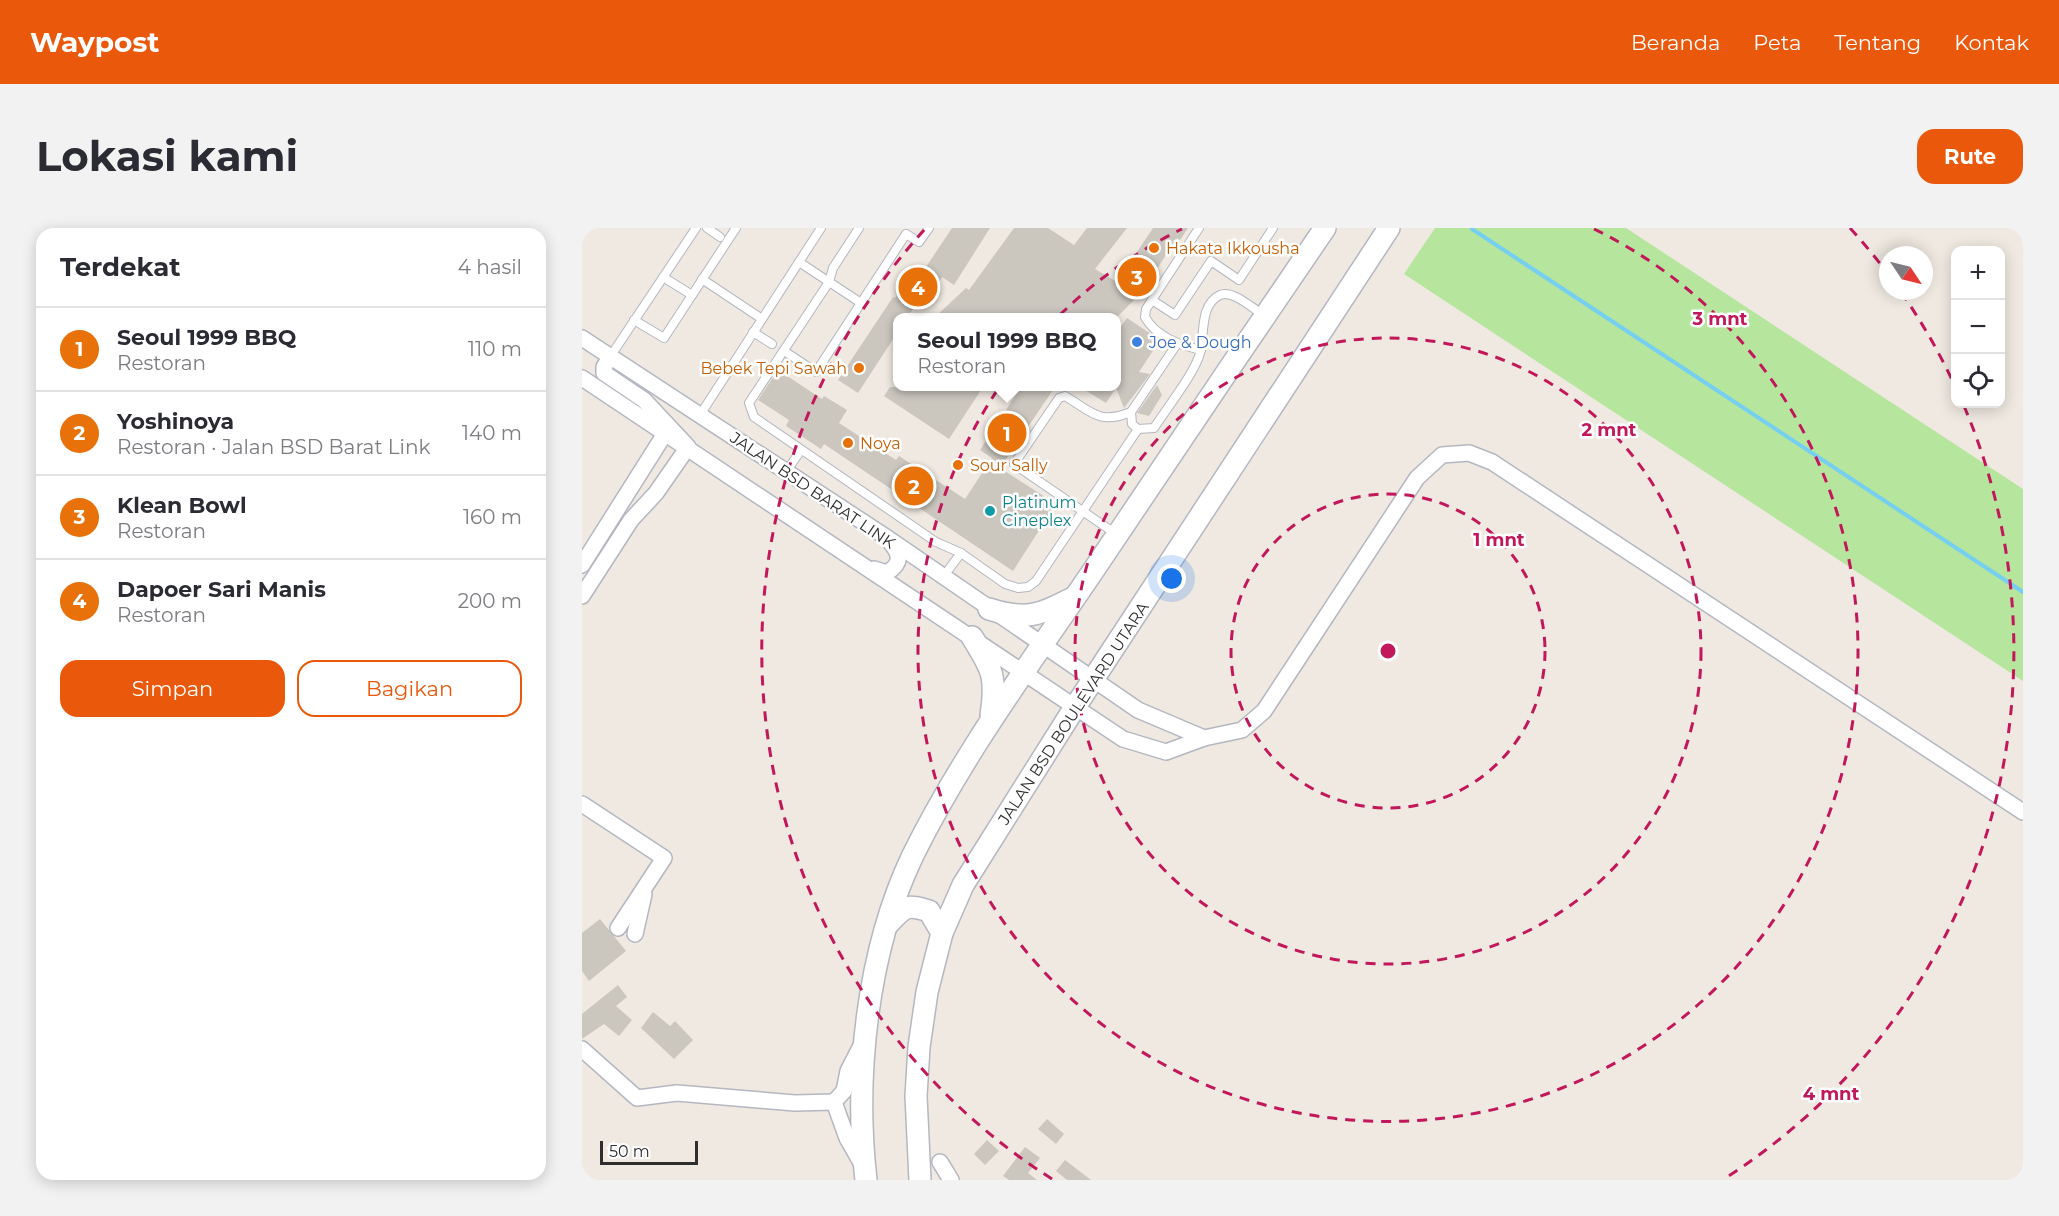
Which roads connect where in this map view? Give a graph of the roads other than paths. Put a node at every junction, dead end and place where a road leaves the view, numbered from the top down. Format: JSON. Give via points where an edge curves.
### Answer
{"nodes":[{"id":1,"x":696,"y":228,"type":"edge"},
{"id":2,"x":706,"y":228,"type":"edge"},
{"id":3,"x":736,"y":228,"type":"edge"},
{"id":4,"x":821,"y":228,"type":"edge"},
{"id":5,"x":860,"y":228,"type":"edge"},
{"id":6,"x":929,"y":228,"type":"edge"},
{"id":7,"x":1199,"y":228,"type":"edge"},
{"id":8,"x":1273,"y":228,"type":"edge"},
{"id":9,"x":1325,"y":228,"type":"edge"},
{"id":10,"x":1389,"y":228,"type":"edge"},
{"id":11,"x":720,"y":237,"type":"dead end"},
{"id":12,"x":799,"y":262,"type":"junction"},
{"id":13,"x":663,"y":276,"type":"junction"},
{"id":14,"x":702,"y":279,"type":"junction"},
{"id":15,"x":829,"y":282,"type":"junction"},
{"id":16,"x":692,"y":295,"type":"junction"},
{"id":17,"x":1152,"y":300,"type":"junction"},
{"id":18,"x":861,"y":303,"type":"junction"},
{"id":19,"x":1265,"y":316,"type":"junction"},
{"id":20,"x":762,"y":319,"type":"junction"},
{"id":21,"x":634,"y":320,"type":"junction"},
{"id":22,"x":753,"y":332,"type":"junction"},
{"id":23,"x":582,"y":338,"type":"edge"},
{"id":24,"x":772,"y":344,"type":"dead end"},
{"id":25,"x":1177,"y":344,"type":"junction"},
{"id":26,"x":1201,"y":350,"type":"junction"},
{"id":27,"x":784,"y":351,"type":"junction"},
{"id":28,"x":610,"y":357,"type":"junction"},
{"id":29,"x":582,"y":378,"type":"edge"},
{"id":30,"x":1131,"y":412,"type":"junction"},
{"id":31,"x":700,"y":415,"type":"junction"},
{"id":32,"x":1138,"y":429,"type":"junction"},
{"id":33,"x":666,"y":432,"type":"junction"},
{"id":34,"x":688,"y":447,"type":"junction"},
{"id":35,"x":801,"y":450,"type":"junction"},
{"id":36,"x":786,"y":472,"type":"junction"},
{"id":37,"x":635,"y":478,"type":"junction"},
{"id":38,"x":656,"y":493,"type":"junction"},
{"id":39,"x":1083,"y":512,"type":"junction"},
{"id":40,"x":1117,"y":535,"type":"junction"},
{"id":41,"x":886,"y":537,"type":"junction"},
{"id":42,"x":961,"y":553,"type":"junction"},
{"id":43,"x":582,"y":565,"type":"edge"},
{"id":44,"x":866,"y":567,"type":"junction"},
{"id":45,"x":944,"y":577,"type":"junction"},
{"id":46,"x":582,"y":596,"type":"edge"},
{"id":47,"x":1075,"y":597,"type":"junction"},
{"id":48,"x":989,"y":609,"type":"junction"},
{"id":49,"x":972,"y":637,"type":"junction"},
{"id":50,"x":1042,"y":646,"type":"junction"},
{"id":51,"x":1023,"y":673,"type":"junction"},
{"id":52,"x":1093,"y":680,"type":"junction"},
{"id":53,"x":1075,"y":707,"type":"junction"},
{"id":54,"x":991,"y":718,"type":"junction"},
{"id":55,"x":1204,"y":738,"type":"junction"},
{"id":56,"x":582,"y":804,"type":"edge"},
{"id":57,"x":2023,"y":812,"type":"edge"},
{"id":58,"x":646,"y":885,"type":"junction"},
{"id":59,"x":888,"y":923,"type":"junction"},
{"id":60,"x":618,"y":928,"type":"dead end"},
{"id":61,"x":942,"y":933,"type":"junction"},
{"id":62,"x":635,"y":934,"type":"dead end"},
{"id":63,"x":864,"y":1039,"type":"junction"},
{"id":64,"x":582,"y":1049,"type":"edge"},
{"id":65,"x":834,"y":1102,"type":"junction"},
{"id":66,"x":940,"y":1162,"type":"dead end"},
{"id":67,"x":866,"y":1174,"type":"edge"},
{"id":68,"x":920,"y":1180,"type":"edge"},
{"id":69,"x":951,"y":1180,"type":"edge"}],
"edges":[{"from":1,"to":13,"type":"lane"},
{"from":2,"to":11,"type":"lane"},
{"from":3,"to":14,"type":"lane"},
{"from":4,"to":12,"type":"lane"},
{"from":5,"to":15,"type":"lane","via":[[833,268]]},
{"from":6,"to":18,"type":"lane","via":[[920,242],[906,234]]},
{"from":7,"to":17,"type":"lane"},
{"from":8,"to":17,"type":"lane","via":[[1239,280],[1210,261],[1175,315]]},
{"from":9,"to":19,"type":"main road"},
{"from":10,"to":52,"type":"main road","name":"JALAN BSD BOULEVARD UTARA"},
{"from":12,"to":15,"type":"lane"},
{"from":12,"to":20,"type":"lane"},
{"from":13,"to":16,"type":"lane"},
{"from":13,"to":21,"type":"lane"},
{"from":14,"to":16,"type":"lane"},
{"from":14,"to":20,"type":"lane"},
{"from":15,"to":18,"type":"lane"},
{"from":15,"to":27,"type":"lane"},
{"from":16,"to":21,"type":"lane","via":[[664,338]]},
{"from":17,"to":25,"type":"lane","via":[[1145,317],[1149,325]]},
{"from":18,"to":27,"type":"lane","via":[[816,372]]},
{"from":19,"to":26,"type":"lane","via":[[1230,294],[1221,294],[1205,312]]},
{"from":19,"to":40,"type":"main road"},
{"from":20,"to":22,"type":"lane"},
{"from":21,"to":28,"type":"lane"},
{"from":22,"to":24,"type":"lane"},
{"from":22,"to":31,"type":"lane"},
{"from":23,"to":28,"type":"street","name":"JALAN BSD BARAT LINK"},
{"from":25,"to":26,"type":"lane"},
{"from":25,"to":30,"type":"lane"},
{"from":26,"to":32,"type":"lane","via":[[1154,428]]},
{"from":27,"to":35,"type":"lane","via":[[749,403],[749,410]]},
{"from":28,"to":31,"type":"street","name":"JALAN BSD BARAT LINK"},
{"from":28,"to":34,"type":"street","via":[[604,373],[644,400]]},
{"from":29,"to":33,"type":"street","name":"JALAN BSD BARAT LINK"},
{"from":30,"to":32,"type":"lane","via":[[1132,424]]},
{"from":30,"to":39,"type":"lane","via":[[1104,419],[1065,396],[1059,398],[1014,464]]},
{"from":31,"to":36,"type":"street","name":"JALAN BSD BARAT LINK"},
{"from":32,"to":39,"type":"lane"},
{"from":33,"to":34,"type":"street","name":"JALAN BSD BARAT LINK"},
{"from":33,"to":37,"type":"street"},
{"from":34,"to":38,"type":"street"},
{"from":34,"to":44,"type":"street","name":"JALAN BSD BARAT LINK"},
{"from":35,"to":36,"type":"lane"},
{"from":35,"to":42,"type":"lane","via":[[936,542]]},
{"from":36,"to":41,"type":"street","name":"JALAN BSD BARAT LINK"},
{"from":37,"to":38,"type":"street"},
{"from":37,"to":43,"type":"street"},
{"from":38,"to":46,"type":"street","via":[[631,520]]},
{"from":39,"to":40,"type":"lane"},
{"from":39,"to":42,"type":"lane","via":[[1036,581],[1028,586],[1005,584]]},
{"from":40,"to":47,"type":"main road"},
{"from":41,"to":44,"type":"street","via":[[898,551],[896,567],[887,573]]},
{"from":41,"to":45,"type":"street","name":"JALAN BSD BARAT LINK"},
{"from":42,"to":45,"type":"lane"},
{"from":44,"to":49,"type":"street","name":"JALAN BSD BARAT LINK"},
{"from":45,"to":48,"type":"street","name":"JALAN BSD BARAT LINK"},
{"from":47,"to":48,"type":"main road","via":[[1045,612],[1015,617]]},
{"from":47,"to":50,"type":"main road"},
{"from":48,"to":50,"type":"street","name":"JALAN BSD BARAT LINK"},
{"from":49,"to":51,"type":"street","name":"JALAN BSD BARAT LINK"},
{"from":49,"to":54,"type":"main road","via":[[990,665],[995,687]]},
{"from":50,"to":51,"type":"main road"},
{"from":50,"to":52,"type":"street","name":"JALAN BSD BARAT LINK"},
{"from":51,"to":53,"type":"street","name":"JALAN BSD BARAT LINK"},
{"from":51,"to":54,"type":"main road"},
{"from":52,"to":53,"type":"main road","name":"JALAN BSD BOULEVARD UTARA"},
{"from":52,"to":55,"type":"street","name":"JALAN BSD BARAT LINK","via":[[1138,710]]},
{"from":53,"to":55,"type":"street","name":"JALAN BSD BARAT LINK","via":[[1123,739],[1166,752]]},
{"from":53,"to":61,"type":"main road","name":"JALAN BSD BOULEVARD UTARA","via":[[963,885]]},
{"from":54,"to":59,"type":"main road","via":[[912,857]]},
{"from":55,"to":57,"type":"street","name":"JALAN BSD BARAT LINK","via":[[1242,730],[1264,711],[1417,478],[1442,455],[1469,453],[1492,462]]},
{"from":56,"to":58,"type":"street","via":[[664,858]]},
{"from":58,"to":60,"type":"street"},
{"from":58,"to":62,"type":"street"},
{"from":59,"to":61,"type":"main road","via":[[904,907],[914,906],[929,911]]},
{"from":59,"to":63,"type":"main road"},
{"from":61,"to":68,"type":"main road","name":"JALAN BSD BOULEVARD UTARA","via":[[927,992],[919,1047],[916,1096]]},
{"from":63,"to":65,"type":"street","via":[[848,1071],[844,1091]]},
{"from":63,"to":67,"type":"main road","via":[[861,1089]]},
{"from":64,"to":65,"type":"street","via":[[637,1098],[677,1093],[795,1103]]},
{"from":65,"to":67,"type":"street"},
{"from":66,"to":69,"type":"street"}]}
